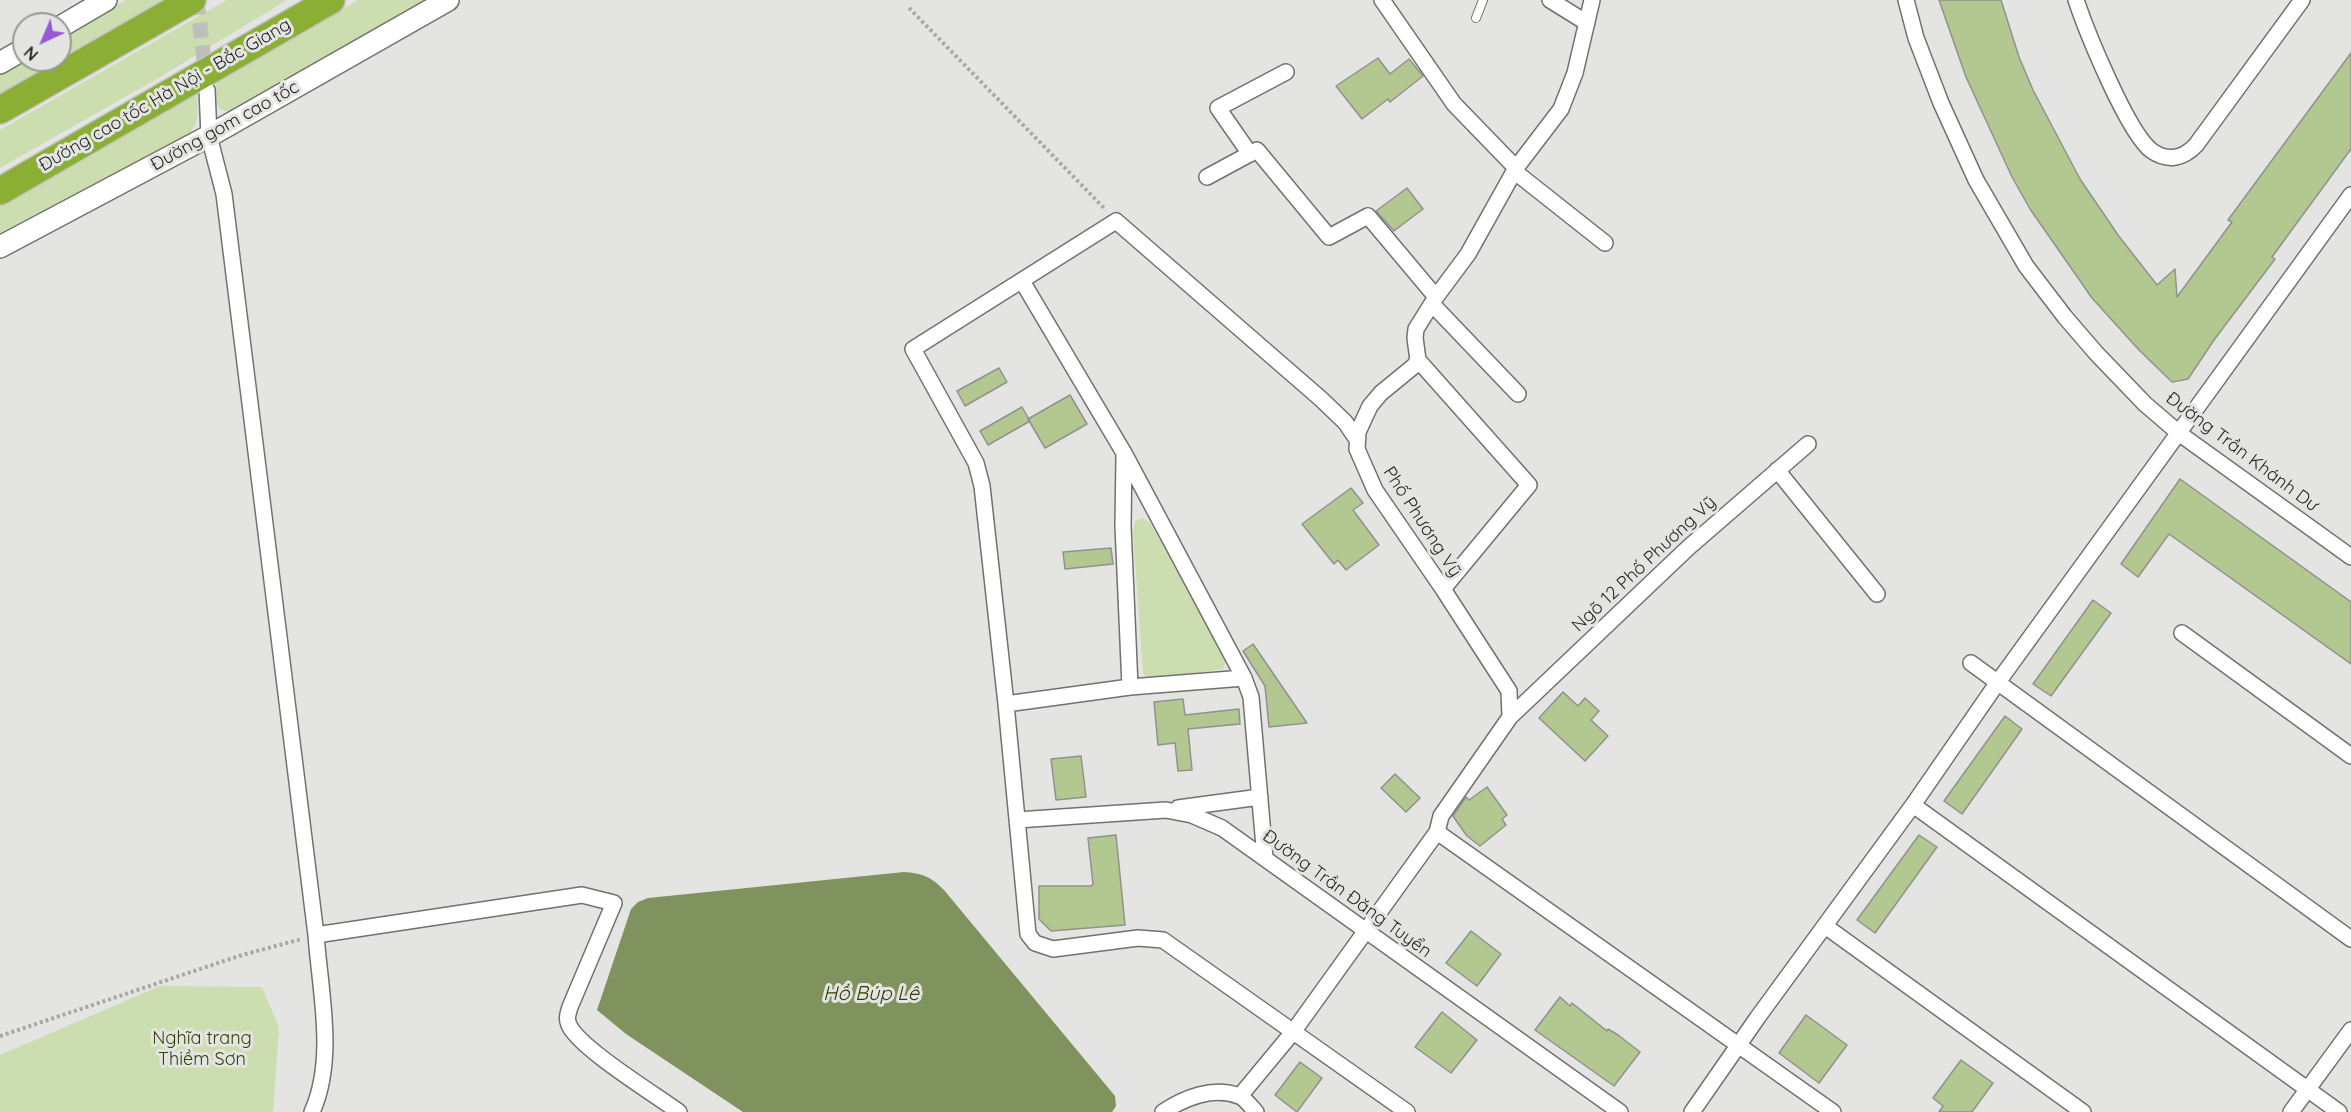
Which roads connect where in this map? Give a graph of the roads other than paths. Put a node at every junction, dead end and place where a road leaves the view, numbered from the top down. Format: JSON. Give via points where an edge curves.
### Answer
{"nodes":[{"id":1,"x":106,"y":0,"type":"edge"},
{"id":2,"x":192,"y":0,"type":"edge"},
{"id":3,"x":331,"y":0,"type":"edge"},
{"id":4,"x":448,"y":0,"type":"edge"},
{"id":5,"x":1382,"y":0,"type":"edge"},
{"id":6,"x":1483,"y":0,"type":"edge"},
{"id":7,"x":1550,"y":0,"type":"edge"},
{"id":8,"x":1592,"y":0,"type":"edge"},
{"id":9,"x":1906,"y":0,"type":"edge"},
{"id":10,"x":2076,"y":0,"type":"edge"},
{"id":11,"x":2302,"y":0,"type":"edge"},
{"id":12,"x":1476,"y":18,"type":"dead end"},
{"id":13,"x":72,"y":20,"type":"edge"},
{"id":14,"x":1587,"y":23,"type":"junction"},
{"id":15,"x":1286,"y":72,"type":"dead end"},
{"id":16,"x":207,"y":90,"type":"tunnel mouth"},
{"id":17,"x":0,"y":110,"type":"edge"},
{"id":18,"x":209,"y":136,"type":"junction"},
{"id":19,"x":1250,"y":154,"type":"junction"},
{"id":20,"x":1515,"y":169,"type":"junction"},
{"id":21,"x":1207,"y":177,"type":"dead end"},
{"id":22,"x":0,"y":190,"type":"edge"},
{"id":23,"x":2351,"y":195,"type":"edge"},
{"id":24,"x":1605,"y":243,"type":"dead end"},
{"id":25,"x":0,"y":247,"type":"edge"},
{"id":26,"x":1022,"y":281,"type":"junction"},
{"id":27,"x":1434,"y":300,"type":"junction"},
{"id":28,"x":1418,"y":360,"type":"junction"},
{"id":29,"x":1518,"y":394,"type":"dead end"},
{"id":30,"x":2180,"y":434,"type":"junction"},
{"id":31,"x":1356,"y":438,"type":"junction"},
{"id":32,"x":1808,"y":444,"type":"dead end"},
{"id":33,"x":1124,"y":453,"type":"junction"},
{"id":34,"x":1777,"y":470,"type":"junction"},
{"id":35,"x":2351,"y":557,"type":"edge"},
{"id":36,"x":1443,"y":589,"type":"junction"},
{"id":37,"x":1877,"y":594,"type":"dead end"},
{"id":38,"x":2182,"y":633,"type":"dead end"},
{"id":39,"x":1971,"y":663,"type":"dead end"},
{"id":40,"x":1244,"y":678,"type":"junction"},
{"id":41,"x":1998,"y":682,"type":"junction"},
{"id":42,"x":1130,"y":687,"type":"junction"},
{"id":43,"x":1006,"y":704,"type":"junction"},
{"id":44,"x":1510,"y":717,"type":"junction"},
{"id":45,"x":2351,"y":756,"type":"edge"},
{"id":46,"x":1260,"y":797,"type":"junction"},
{"id":47,"x":1913,"y":805,"type":"junction"},
{"id":48,"x":1167,"y":810,"type":"junction"},
{"id":49,"x":1017,"y":820,"type":"junction"},
{"id":50,"x":1437,"y":832,"type":"junction"},
{"id":51,"x":1264,"y":858,"type":"junction"},
{"id":52,"x":1825,"y":926,"type":"junction"},
{"id":53,"x":1364,"y":931,"type":"junction"},
{"id":54,"x":315,"y":935,"type":"junction"},
{"id":55,"x":2351,"y":939,"type":"edge"},
{"id":56,"x":2351,"y":1030,"type":"edge"},
{"id":57,"x":1293,"y":1032,"type":"junction"},
{"id":58,"x":1739,"y":1044,"type":"junction"},
{"id":59,"x":2307,"y":1089,"type":"junction"},
{"id":60,"x":1240,"y":1096,"type":"junction"},
{"id":61,"x":312,"y":1112,"type":"edge"},
{"id":62,"x":680,"y":1112,"type":"edge"},
{"id":63,"x":1163,"y":1112,"type":"edge"},
{"id":64,"x":1256,"y":1112,"type":"edge"},
{"id":65,"x":1407,"y":1112,"type":"edge"},
{"id":66,"x":1620,"y":1112,"type":"edge"},
{"id":67,"x":1692,"y":1112,"type":"edge"},
{"id":68,"x":1833,"y":1112,"type":"edge"},
{"id":69,"x":2083,"y":1112,"type":"edge"},
{"id":70,"x":2291,"y":1112,"type":"edge"},
{"id":71,"x":2339,"y":1112,"type":"edge"}],
"edges":[{"from":1,"to":13,"type":"main road"},
{"from":2,"to":17,"type":"highway"},
{"from":3,"to":22,"type":"highway","name":"Đường cao tốc Hà Nội - Bắc Giang"},
{"from":4,"to":18,"type":"main road","name":"Đường gom cao tốc"},
{"from":5,"to":20,"type":"street","via":[[1454,104]]},
{"from":6,"to":12,"type":"lane"},
{"from":7,"to":14,"type":"street"},
{"from":8,"to":14,"type":"street"},
{"from":9,"to":30,"type":"street","name":"Đường Trần Khánh Dư","via":[[1916,38],[1955,137],[2026,266],[2096,353]]},
{"from":10,"to":11,"type":"street","via":[[2134,126],[2147,147],[2168,158],[2186,155],[2196,145]]},
{"from":14,"to":20,"type":"street","via":[[1575,73],[1560,109]]},
{"from":15,"to":19,"type":"street","via":[[1218,108]]},
{"from":16,"to":18,"type":"street"},
{"from":18,"to":25,"type":"main road","name":"Đường gom cao tốc"},
{"from":18,"to":54,"type":"street","via":[[224,194]]},
{"from":19,"to":21,"type":"street"},
{"from":19,"to":27,"type":"street","via":[[1257,150],[1329,237],[1368,216]]},
{"from":20,"to":24,"type":"street"},
{"from":20,"to":27,"type":"street","via":[[1468,254]]},
{"from":23,"to":30,"type":"street"},
{"from":26,"to":31,"type":"street","via":[[1116,221],[1321,399]]},
{"from":26,"to":33,"type":"street"},
{"from":26,"to":43,"type":"street","via":[[913,349],[976,463],[982,486]]},
{"from":27,"to":28,"type":"street","via":[[1416,329]]},
{"from":27,"to":29,"type":"street"},
{"from":28,"to":31,"type":"street","via":[[1370,406]]},
{"from":28,"to":36,"type":"street","via":[[1529,485]]},
{"from":30,"to":35,"type":"street","name":"Đường Trần Khánh Dư"},
{"from":30,"to":41,"type":"street"},
{"from":31,"to":36,"type":"street","name":"Phố Phương Vỹ","via":[[1375,490]]},
{"from":32,"to":34,"type":"street","name":"Ngõ 12 Phố Phương Vỹ"},
{"from":33,"to":40,"type":"street"},
{"from":33,"to":42,"type":"street"},
{"from":34,"to":37,"type":"street"},
{"from":34,"to":44,"type":"street","name":"Ngõ 12 Phố Phương Vỹ","via":[[1689,547]]},
{"from":36,"to":44,"type":"street","name":"Phố Phương Vỹ","via":[[1509,691]]},
{"from":38,"to":45,"type":"street"},
{"from":39,"to":41,"type":"street"},
{"from":40,"to":42,"type":"street"},
{"from":40,"to":46,"type":"street","via":[[1251,697]]},
{"from":41,"to":47,"type":"street"},
{"from":41,"to":55,"type":"street"},
{"from":42,"to":43,"type":"street"},
{"from":43,"to":49,"type":"street"},
{"from":44,"to":50,"type":"street","via":[[1441,816]]},
{"from":46,"to":48,"type":"street"},
{"from":46,"to":51,"type":"street"},
{"from":47,"to":52,"type":"street"},
{"from":47,"to":59,"type":"street"},
{"from":48,"to":49,"type":"street","name":"Đường Trần Đăng Tuyển"},
{"from":48,"to":51,"type":"street","name":"Đường Trần Đăng Tuyển","via":[[1192,815],[1222,828]]},
{"from":49,"to":57,"type":"street","via":[[1025,924],[1035,943],[1053,949],[1138,938],[1163,940]]},
{"from":50,"to":53,"type":"street"},
{"from":50,"to":58,"type":"street"},
{"from":51,"to":53,"type":"street","name":"Đường Trần Đăng Tuyển"},
{"from":52,"to":58,"type":"street"},
{"from":52,"to":69,"type":"street"},
{"from":53,"to":57,"type":"street"},
{"from":53,"to":66,"type":"street","name":"Đường Trần Đăng Tuyển"},
{"from":54,"to":61,"type":"street","via":[[324,1035],[319,1091]]},
{"from":54,"to":62,"type":"street","via":[[582,895],[614,903],[570,1007],[569,1026],[592,1051]]},
{"from":56,"to":59,"type":"street"},
{"from":57,"to":60,"type":"street"},
{"from":57,"to":65,"type":"street"},
{"from":58,"to":67,"type":"street"},
{"from":58,"to":68,"type":"street"},
{"from":59,"to":70,"type":"street"},
{"from":59,"to":71,"type":"street"},
{"from":60,"to":63,"type":"street","via":[[1213,1092],[1194,1095]]},
{"from":60,"to":64,"type":"street"}]}
